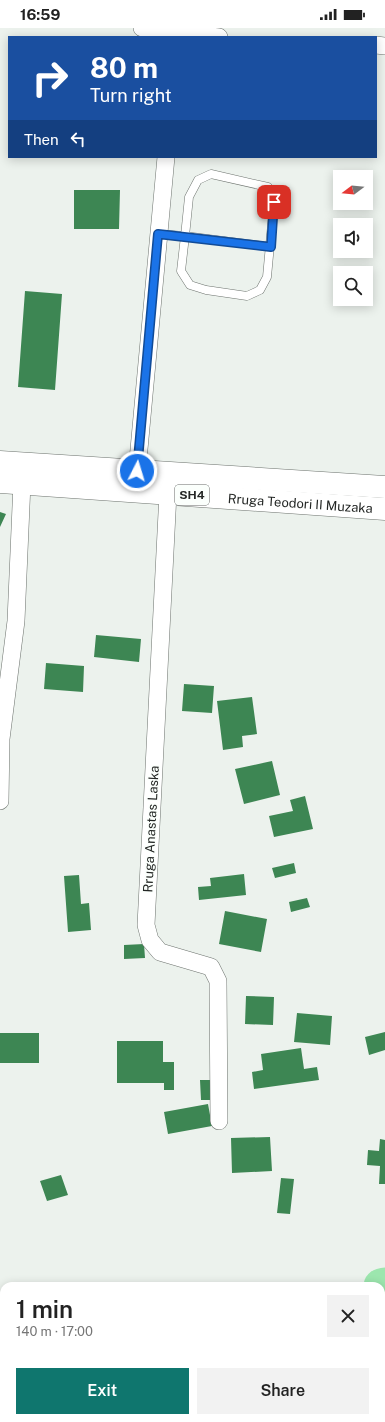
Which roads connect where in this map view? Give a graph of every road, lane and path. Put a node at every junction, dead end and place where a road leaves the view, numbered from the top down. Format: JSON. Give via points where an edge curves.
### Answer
{"nodes":[{"id":1,"x":142,"y":28,"type":"edge"},
{"id":2,"x":177,"y":35,"type":"edge"},
{"id":3,"x":198,"y":36,"type":"edge"},
{"id":4,"x":166,"y":158,"type":"edge"},
{"id":5,"x":158,"y":234,"type":"junction"},
{"id":6,"x":184,"y":236,"type":"junction"},
{"id":7,"x":271,"y":247,"type":"junction"},
{"id":8,"x":0,"y":462,"type":"edge"},
{"id":9,"x":137,"y":471,"type":"junction"},
{"id":10,"x":0,"y":482,"type":"edge"},
{"id":11,"x":22,"y":483,"type":"junction"},
{"id":12,"x":385,"y":487,"type":"edge"},
{"id":13,"x":168,"y":494,"type":"junction"},
{"id":14,"x":385,"y":509,"type":"edge"},
{"id":15,"x":0,"y":802,"type":"edge"},
{"id":16,"x":218,"y":1121,"type":"dead end"}],
"edges":[{"from":1,"to":2,"type":"street"},
{"from":2,"to":3,"type":"street"},
{"from":4,"to":5,"type":"street"},
{"from":5,"to":6,"type":"lane"},
{"from":5,"to":9,"type":"street"},
{"from":6,"to":7,"type":"lane"},
{"from":6,"to":7,"type":"lane","via":[[181,271],[190,285],[247,296],[260,290],[267,277]]},
{"from":6,"to":7,"type":"lane","via":[[189,197],[198,180],[211,174],[268,187],[274,202]]},
{"from":8,"to":9,"type":"main road","name":"Rruga Teodori II Muzaka","number":"SH4"},
{"from":9,"to":12,"type":"main road","name":"Rruga Teodori II Muzaka","number":"SH4"},
{"from":10,"to":11,"type":"main road","name":"Rruga Teodori II Muzaka","number":"SH4"},
{"from":11,"to":13,"type":"main road","name":"Rruga Teodori II Muzaka","number":"SH4"},
{"from":11,"to":15,"type":"street","via":[[16,621],[1,739]]},
{"from":13,"to":14,"type":"main road","name":"Rruga Teodori II Muzaka","number":"SH4"},
{"from":13,"to":16,"type":"street","name":"Rruga Anastas Laska","via":[[146,925],[150,940],[160,952],[211,967],[218,981]]}]}
